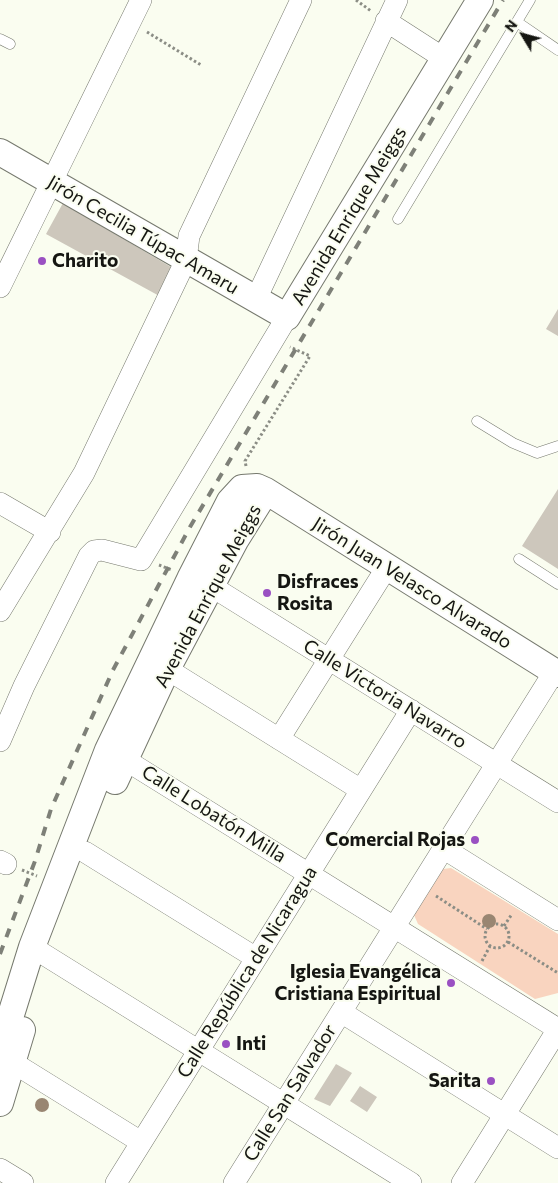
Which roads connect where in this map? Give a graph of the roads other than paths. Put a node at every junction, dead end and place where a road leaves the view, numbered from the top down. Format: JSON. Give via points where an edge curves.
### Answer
{"nodes":[{"id":1,"x":141,"y":0,"type":"edge"},
{"id":2,"x":301,"y":0,"type":"edge"},
{"id":3,"x":397,"y":0,"type":"edge"},
{"id":4,"x":480,"y":0,"type":"edge"},
{"id":5,"x":530,"y":0,"type":"edge"},
{"id":6,"x":386,"y":22,"type":"junction"},
{"id":7,"x":517,"y":22,"type":"junction"},
{"id":8,"x":558,"y":50,"type":"edge"},
{"id":9,"x":445,"y":59,"type":"junction"},
{"id":10,"x":0,"y":152,"type":"edge"},
{"id":11,"x":52,"y":184,"type":"junction"},
{"id":12,"x":398,"y":219,"type":"dead end"},
{"id":13,"x":186,"y":260,"type":"junction"},
{"id":14,"x":0,"y":287,"type":"edge"},
{"id":15,"x":256,"y":299,"type":"junction"},
{"id":16,"x":287,"y":317,"type":"junction"},
{"id":17,"x":477,"y":421,"type":"dead end"},
{"id":18,"x":558,"y":446,"type":"edge"},
{"id":19,"x":258,"y":489,"type":"joint"},
{"id":20,"x":0,"y":503,"type":"edge"},
{"id":21,"x":50,"y":532,"type":"junction"},
{"id":22,"x":519,"y":560,"type":"dead end"},
{"id":23,"x":387,"y":567,"type":"junction"},
{"id":24,"x":201,"y":582,"type":"junction"},
{"id":25,"x":558,"y":584,"type":"edge"},
{"id":26,"x":0,"y":611,"type":"edge"},
{"id":27,"x":329,"y":659,"type":"junction"},
{"id":28,"x":167,"y":669,"type":"junction"},
{"id":29,"x":556,"y":673,"type":"edge"},
{"id":30,"x":411,"y":710,"type":"junction"},
{"id":31,"x":280,"y":739,"type":"junction"},
{"id":32,"x":0,"y":741,"type":"edge"},
{"id":33,"x":124,"y":759,"type":"junction"},
{"id":34,"x":496,"y":764,"type":"junction"},
{"id":35,"x":361,"y":790,"type":"junction"},
{"id":36,"x":558,"y":802,"type":"edge"},
{"id":37,"x":443,"y":848,"type":"junction"},
{"id":38,"x":85,"y":852,"type":"junction"},
{"id":39,"x":309,"y":874,"type":"junction"},
{"id":40,"x":558,"y":920,"type":"edge"},
{"id":41,"x":394,"y":927,"type":"junction"},
{"id":42,"x":39,"y":951,"type":"junction"},
{"id":43,"x":256,"y":958,"type":"junction"},
{"id":44,"x":341,"y":1012,"type":"junction"},
{"id":45,"x":558,"y":1029,"type":"edge"},
{"id":46,"x":198,"y":1050,"type":"junction"},
{"id":47,"x":6,"y":1056,"type":"edge"},
{"id":48,"x":0,"y":1103,"type":"edge"},
{"id":49,"x":283,"y":1104,"type":"junction"},
{"id":50,"x":505,"y":1114,"type":"junction"},
{"id":51,"x":141,"y":1142,"type":"junction"},
{"id":52,"x":558,"y":1148,"type":"edge"},
{"id":53,"x":0,"y":1169,"type":"edge"},
{"id":54,"x":23,"y":1183,"type":"edge"},
{"id":55,"x":116,"y":1183,"type":"edge"},
{"id":56,"x":234,"y":1183,"type":"edge"},
{"id":57,"x":411,"y":1183,"type":"edge"},
{"id":58,"x":462,"y":1183,"type":"edge"}],
"edges":[{"from":1,"to":11,"type":"street"},
{"from":2,"to":13,"type":"street","via":[[189,236]]},
{"from":3,"to":6,"type":"street"},
{"from":4,"to":9,"type":"street","name":"Avenida Enrique Meiggs"},
{"from":5,"to":7,"type":"lane"},
{"from":6,"to":9,"type":"street"},
{"from":6,"to":15,"type":"street"},
{"from":7,"to":8,"type":"lane"},
{"from":7,"to":12,"type":"lane"},
{"from":9,"to":16,"type":"street","name":"Avenida Enrique Meiggs"},
{"from":10,"to":11,"type":"street","name":"Jirón Cecilia Túpac Amaru"},
{"from":11,"to":13,"type":"street","name":"Jirón Cecilia Túpac Amaru"},
{"from":11,"to":14,"type":"street"},
{"from":13,"to":15,"type":"street","name":"Jirón Cecilia Túpac Amaru"},
{"from":13,"to":21,"type":"street","via":[[84,473]]},
{"from":15,"to":16,"type":"street","name":"Jirón Cecilia Túpac Amaru"},
{"from":16,"to":32,"type":"street","name":"Avenida Enrique Meiggs","via":[[141,560],[102,550],[89,556]]},
{"from":17,"to":18,"type":"lane","via":[[537,453]]},
{"from":19,"to":23,"type":"street","name":"Jirón Juan Velasco Alvarado"},
{"from":19,"to":24,"type":"street","name":"Avenida Enrique Meiggs"},
{"from":20,"to":21,"type":"street"},
{"from":21,"to":26,"type":"street"},
{"from":22,"to":25,"type":"lane"},
{"from":23,"to":27,"type":"street"},
{"from":23,"to":29,"type":"street","name":"Jirón Juan Velasco Alvarado"},
{"from":24,"to":27,"type":"street","name":"Calle Victoria Navarro"},
{"from":24,"to":28,"type":"street","name":"Avenida Enrique Meiggs"},
{"from":24,"to":42,"type":"street","name":"Avenida Enrique Meiggs","via":[[112,742],[56,883]]},
{"from":27,"to":30,"type":"street","name":"Calle Victoria Navarro"},
{"from":27,"to":31,"type":"street"},
{"from":28,"to":31,"type":"street"},
{"from":28,"to":33,"type":"street","name":"Avenida Enrique Meiggs"},
{"from":29,"to":34,"type":"street","name":"Calle San Salvador"},
{"from":30,"to":34,"type":"street","name":"Calle Victoria Navarro"},
{"from":30,"to":35,"type":"street","name":"Calle República de Nicaragua"},
{"from":31,"to":35,"type":"street"},
{"from":33,"to":38,"type":"street","name":"Avenida Enrique Meiggs"},
{"from":33,"to":39,"type":"street","name":"Calle Lobatón Milla"},
{"from":34,"to":36,"type":"street","name":"Calle Victoria Navarro"},
{"from":34,"to":37,"type":"street","name":"Calle San Salvador"},
{"from":35,"to":39,"type":"street","name":"Calle República de Nicaragua"},
{"from":37,"to":40,"type":"street"},
{"from":37,"to":41,"type":"street","name":"Calle San Salvador"},
{"from":38,"to":42,"type":"street","name":"Avenida Enrique Meiggs"},
{"from":38,"to":43,"type":"street"},
{"from":39,"to":41,"type":"street","name":"Calle Lobatón Milla"},
{"from":39,"to":43,"type":"street","name":"Calle República de Nicaragua"},
{"from":41,"to":44,"type":"street","name":"Calle San Salvador"},
{"from":41,"to":45,"type":"street","name":"Calle Lobatón Milla"},
{"from":42,"to":46,"type":"street"},
{"from":42,"to":47,"type":"street","name":"Avenida Enrique Meiggs"},
{"from":43,"to":46,"type":"street","name":"Calle República de Nicaragua"},
{"from":44,"to":49,"type":"street","name":"Calle San Salvador"},
{"from":44,"to":50,"type":"street"},
{"from":45,"to":50,"type":"street"},
{"from":46,"to":49,"type":"street"},
{"from":46,"to":51,"type":"street","name":"Calle República de Nicaragua"},
{"from":47,"to":48,"type":"street","name":"Avenida Enrique Meiggs"},
{"from":47,"to":51,"type":"street"},
{"from":49,"to":56,"type":"street","name":"Calle San Salvador"},
{"from":49,"to":57,"type":"street"},
{"from":50,"to":52,"type":"street"},
{"from":50,"to":58,"type":"street"},
{"from":51,"to":55,"type":"street","name":"Calle República de Nicaragua"},
{"from":53,"to":54,"type":"street"}]}
